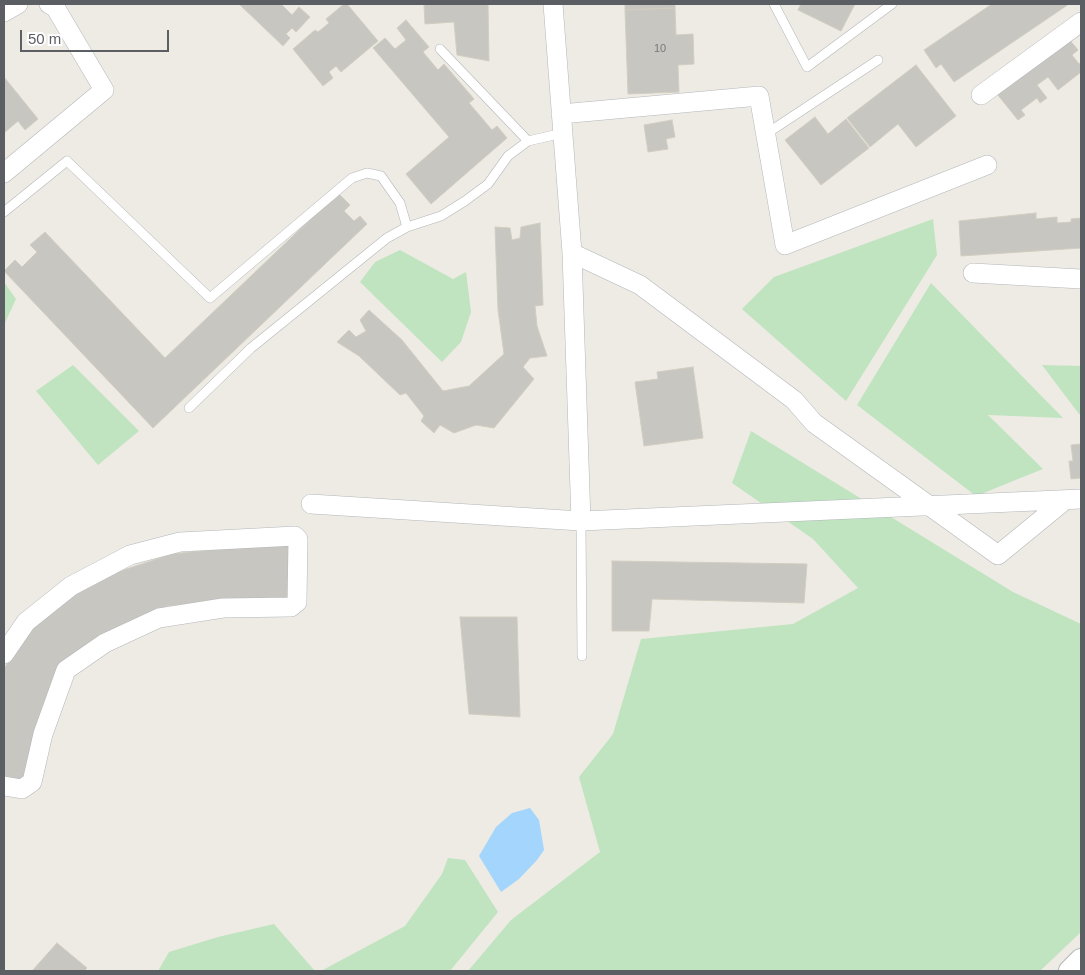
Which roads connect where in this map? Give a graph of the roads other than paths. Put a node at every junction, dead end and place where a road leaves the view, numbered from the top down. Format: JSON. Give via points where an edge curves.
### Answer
{"nodes":[{"id":1,"x":18,"y":4,"type":"edge"},
{"id":2,"x":50,"y":4,"type":"edge"},
{"id":3,"x":553,"y":4,"type":"edge"},
{"id":4,"x":774,"y":4,"type":"edge"},
{"id":5,"x":892,"y":4,"type":"edge"},
{"id":6,"x":4,"y":12,"type":"edge"},
{"id":7,"x":1081,"y":22,"type":"edge"},
{"id":8,"x":440,"y":49,"type":"dead end"},
{"id":9,"x":878,"y":60,"type":"dead end"},
{"id":10,"x":981,"y":95,"type":"dead end"},
{"id":11,"x":561,"y":114,"type":"junction"},
{"id":12,"x":563,"y":133,"type":"junction"},
{"id":13,"x":766,"y":134,"type":"junction"},
{"id":14,"x":528,"y":141,"type":"junction"},
{"id":15,"x":987,"y":165,"type":"dead end"},
{"id":16,"x":4,"y":173,"type":"edge"},
{"id":17,"x":4,"y":212,"type":"edge"},
{"id":18,"x":408,"y":227,"type":"junction"},
{"id":19,"x":572,"y":253,"type":"junction"},
{"id":20,"x":973,"y":273,"type":"dead end"},
{"id":21,"x":1081,"y":279,"type":"edge"},
{"id":22,"x":189,"y":408,"type":"dead end"},
{"id":23,"x":1073,"y":500,"type":"edge"},
{"id":24,"x":311,"y":504,"type":"dead end"},
{"id":25,"x":933,"y":507,"type":"junction"},
{"id":26,"x":581,"y":521,"type":"junction"},
{"id":27,"x":4,"y":654,"type":"edge"},
{"id":28,"x":582,"y":656,"type":"dead end"},
{"id":29,"x":4,"y":786,"type":"edge"},
{"id":30,"x":1081,"y":960,"type":"edge"},
{"id":31,"x":1070,"y":971,"type":"edge"}],
"edges":[{"from":1,"to":6,"type":"street"},
{"from":2,"to":16,"type":"street","via":[[55,7],[104,90]]},
{"from":3,"to":11,"type":"street"},
{"from":4,"to":5,"type":"lane","via":[[807,67]]},
{"from":7,"to":10,"type":"street"},
{"from":8,"to":14,"type":"lane"},
{"from":9,"to":13,"type":"lane"},
{"from":11,"to":12,"type":"street"},
{"from":11,"to":13,"type":"street","via":[[759,96]]},
{"from":12,"to":14,"type":"lane"},
{"from":12,"to":19,"type":"street"},
{"from":13,"to":15,"type":"street","via":[[784,245]]},
{"from":14,"to":18,"type":"lane","via":[[508,156],[488,184],[465,201],[441,216]]},
{"from":17,"to":18,"type":"lane","via":[[67,161],[210,298],[352,178],[367,173],[381,176],[400,203]]},
{"from":18,"to":22,"type":"lane","via":[[387,238],[251,348]]},
{"from":19,"to":25,"type":"street","via":[[640,285],[794,400],[814,422]]},
{"from":19,"to":26,"type":"street"},
{"from":20,"to":21,"type":"street"},
{"from":23,"to":25,"type":"street"},
{"from":23,"to":25,"type":"street","via":[[998,555]]},
{"from":24,"to":26,"type":"street"},
{"from":25,"to":26,"type":"street"},
{"from":26,"to":28,"type":"lane"},
{"from":27,"to":29,"type":"street","via":[[26,622],[71,586],[130,556],[180,542],[295,536],[298,539],[297,602],[291,607],[223,608],[159,618],[105,643],[66,670],[43,734],[32,782],[22,789]]},
{"from":30,"to":31,"type":"street"}]}
